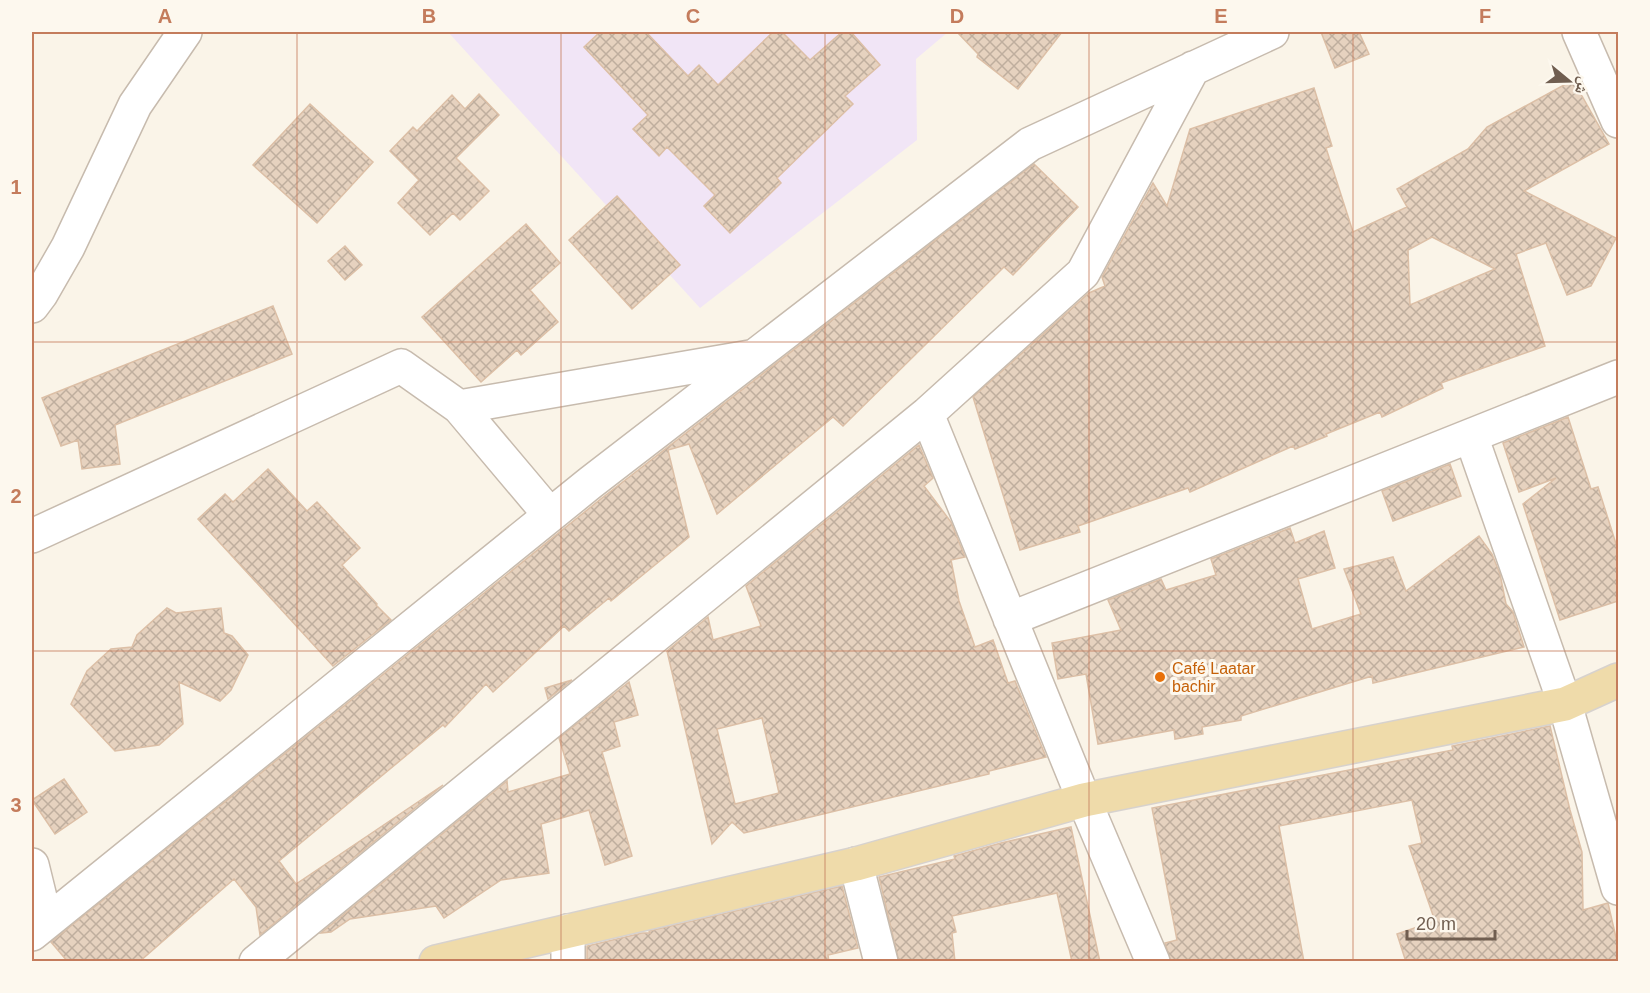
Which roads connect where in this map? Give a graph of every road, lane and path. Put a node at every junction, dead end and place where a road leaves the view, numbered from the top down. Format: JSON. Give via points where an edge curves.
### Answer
{"nodes":[{"id":1,"x":185,"y":32,"type":"edge"},
{"id":2,"x":1272,"y":32,"type":"edge"},
{"id":3,"x":1579,"y":32,"type":"edge"},
{"id":4,"x":1193,"y":68,"type":"junction"},
{"id":5,"x":1618,"y":121,"type":"edge"},
{"id":6,"x":32,"y":306,"type":"edge"},
{"id":7,"x":755,"y":356,"type":"junction"},
{"id":8,"x":1618,"y":377,"type":"edge"},
{"id":9,"x":459,"y":407,"type":"junction"},
{"id":10,"x":927,"y":414,"type":"junction"},
{"id":11,"x":1471,"y":436,"type":"junction"},
{"id":12,"x":550,"y":515,"type":"junction"},
{"id":13,"x":32,"y":536,"type":"edge"},
{"id":14,"x":1010,"y":619,"type":"junction"},
{"id":15,"x":1618,"y":680,"type":"edge"},
{"id":16,"x":1565,"y":704,"type":"junction"},
{"id":17,"x":1084,"y":800,"type":"junction"},
{"id":18,"x":856,"y":864,"type":"junction"},
{"id":19,"x":32,"y":865,"type":"edge"},
{"id":20,"x":1618,"y":888,"type":"edge"},
{"id":21,"x":36,"y":934,"type":"edge"},
{"id":22,"x":568,"y":946,"type":"edge"},
{"id":23,"x":40,"y":962,"type":"edge"},
{"id":24,"x":256,"y":962,"type":"edge"},
{"id":25,"x":436,"y":962,"type":"edge"},
{"id":26,"x":881,"y":962,"type":"edge"},
{"id":27,"x":1153,"y":962,"type":"edge"}],
"edges":[{"from":1,"to":6,"type":"street","via":[[135,105],[68,247]]},
{"from":2,"to":4,"type":"street"},
{"from":3,"to":5,"type":"street"},
{"from":4,"to":7,"type":"street","via":[[1030,144]]},
{"from":4,"to":10,"type":"street","via":[[1083,273]]},
{"from":7,"to":9,"type":"street"},
{"from":7,"to":12,"type":"street"},
{"from":8,"to":11,"type":"street"},
{"from":9,"to":12,"type":"street"},
{"from":9,"to":13,"type":"street","via":[[401,366]]},
{"from":10,"to":14,"type":"street"},
{"from":10,"to":24,"type":"street"},
{"from":11,"to":14,"type":"street"},
{"from":11,"to":16,"type":"street"},
{"from":12,"to":21,"type":"street"},
{"from":14,"to":17,"type":"street"},
{"from":15,"to":16,"type":"main road"},
{"from":16,"to":17,"type":"main road"},
{"from":16,"to":20,"type":"street"},
{"from":17,"to":18,"type":"main road"},
{"from":17,"to":27,"type":"street"},
{"from":18,"to":22,"type":"main road"},
{"from":18,"to":26,"type":"street"},
{"from":19,"to":21,"type":"street"},
{"from":21,"to":23,"type":"street"},
{"from":22,"to":25,"type":"main road"}]}
